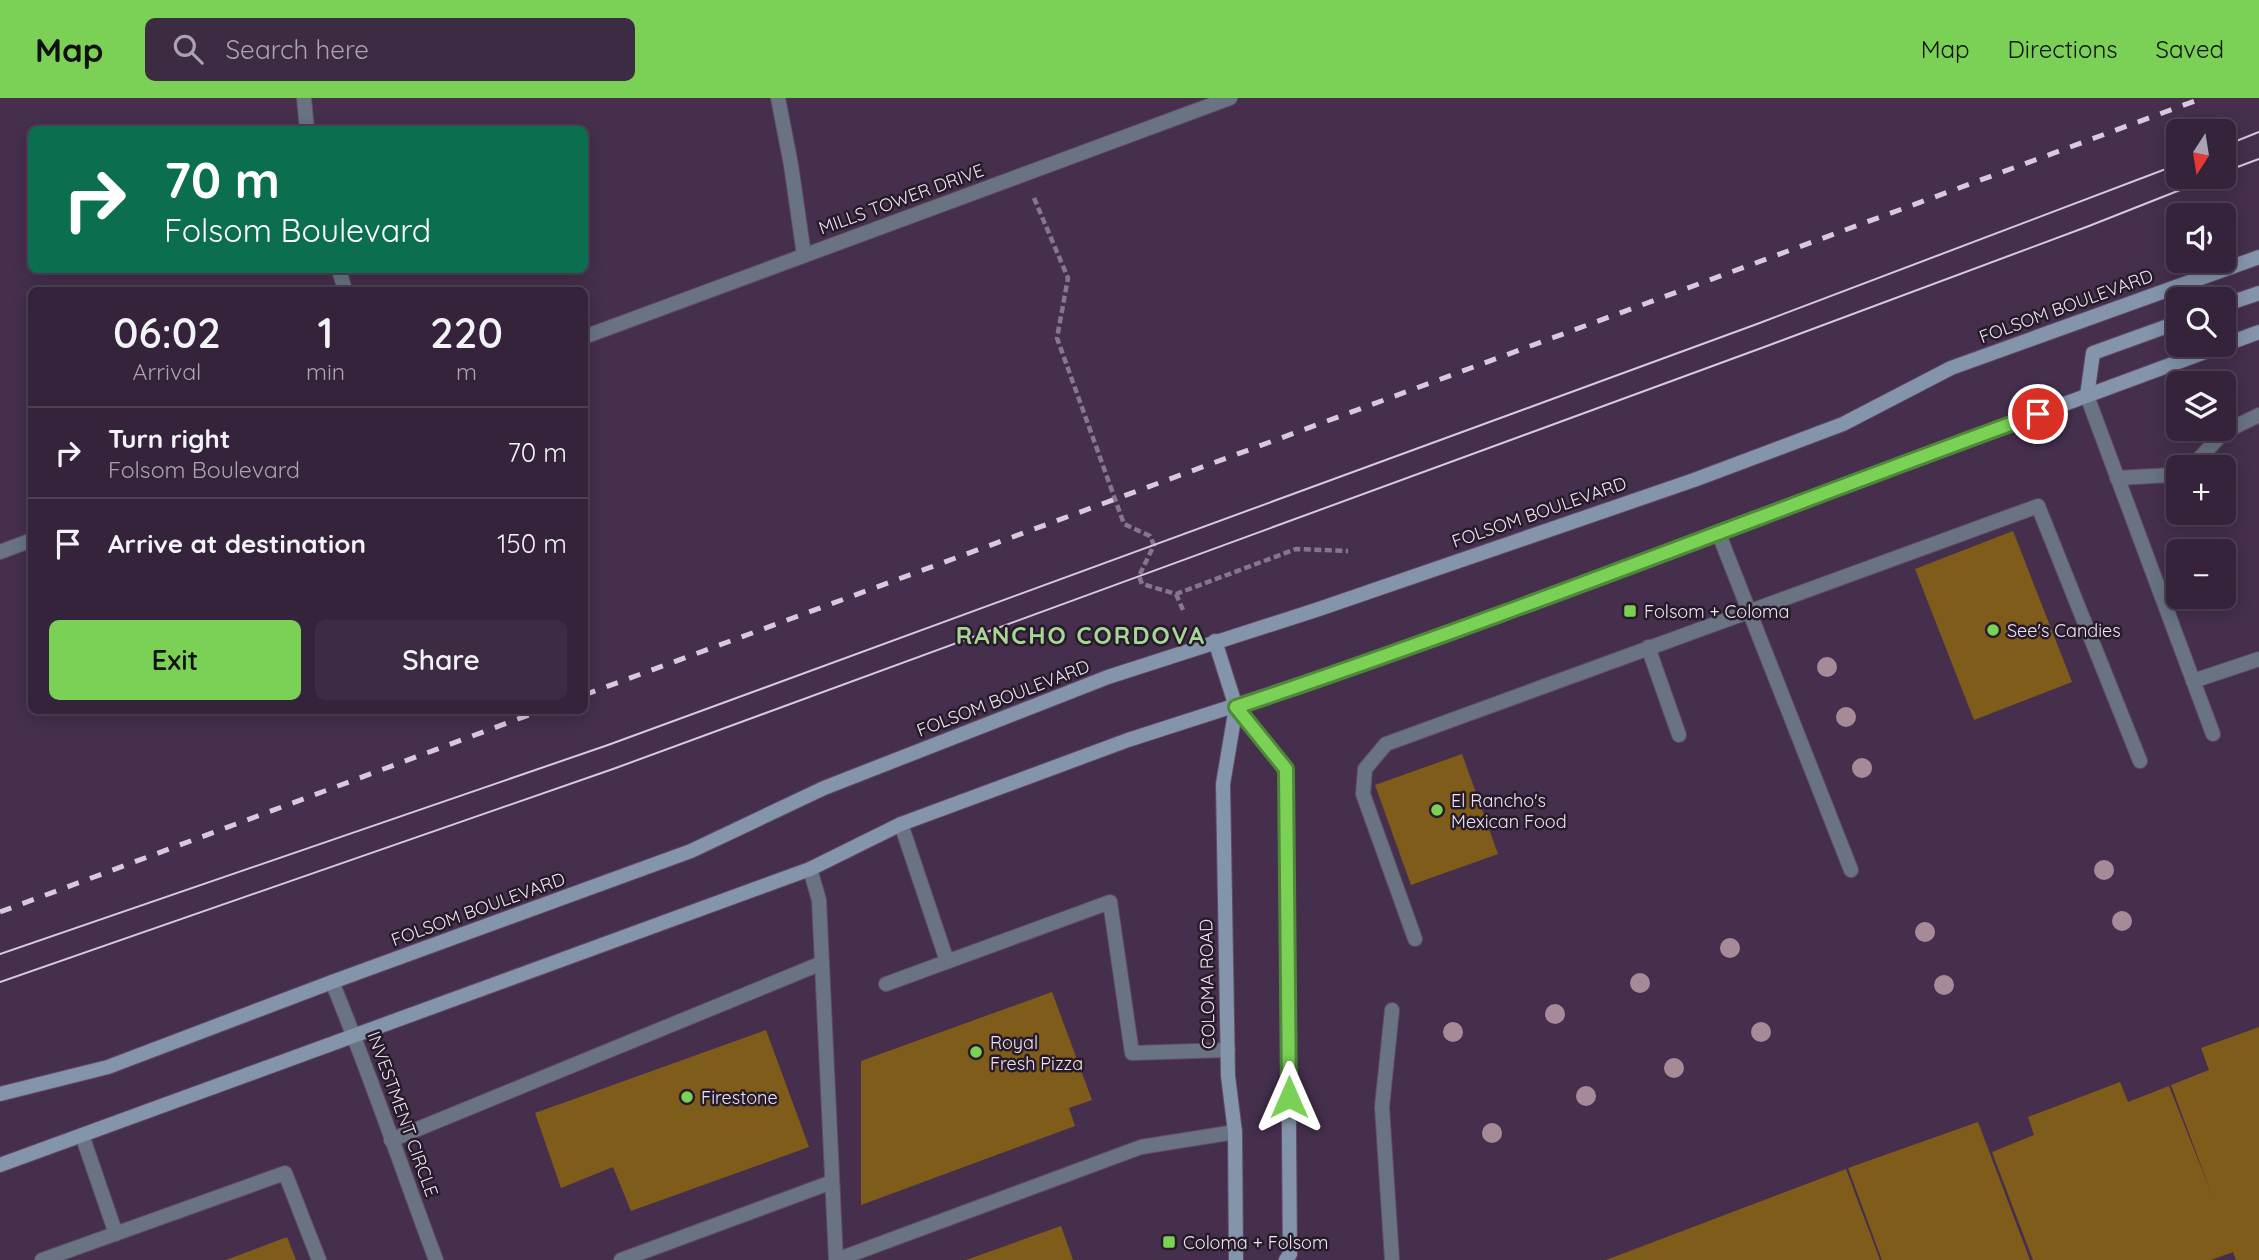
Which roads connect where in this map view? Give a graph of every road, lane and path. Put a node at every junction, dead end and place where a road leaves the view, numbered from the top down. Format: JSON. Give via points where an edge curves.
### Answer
{"nodes":[{"id":1,"x":304,"y":98,"type":"edge"},
{"id":2,"x":778,"y":98,"type":"edge"},
{"id":3,"x":1230,"y":98,"type":"edge"},
{"id":4,"x":307,"y":126,"type":"edge"},
{"id":5,"x":1024,"y":174,"type":"junction"},
{"id":6,"x":804,"y":255,"type":"junction"},
{"id":7,"x":2259,"y":257,"type":"edge"},
{"id":8,"x":2259,"y":293,"type":"edge"},
{"id":9,"x":2236,"y":301,"type":"edge"},
{"id":10,"x":2166,"y":327,"type":"edge"},
{"id":11,"x":2259,"y":332,"type":"edge"},
{"id":12,"x":588,"y":336,"type":"edge"},
{"id":13,"x":2087,"y":396,"type":"junction"},
{"id":14,"x":2259,"y":415,"type":"edge"},
{"id":15,"x":2203,"y":455,"type":"edge"},
{"id":16,"x":2166,"y":475,"type":"edge"},
{"id":17,"x":2117,"y":478,"type":"junction"},
{"id":18,"x":1718,"y":531,"type":"junction"},
{"id":19,"x":28,"y":542,"type":"edge"},
{"id":20,"x":1348,"y":551,"type":"dead end"},
{"id":21,"x":0,"y":552,"type":"edge"},
{"id":22,"x":1176,"y":594,"type":"junction"},
{"id":23,"x":1183,"y":610,"type":"dead end"},
{"id":24,"x":1749,"y":610,"type":"junction"},
{"id":25,"x":1215,"y":641,"type":"junction"},
{"id":26,"x":1648,"y":647,"type":"junction"},
{"id":27,"x":2259,"y":659,"type":"edge"},
{"id":28,"x":2193,"y":681,"type":"junction"},
{"id":29,"x":1236,"y":707,"type":"junction"},
{"id":30,"x":2213,"y":734,"type":"dead end"},
{"id":31,"x":1679,"y":735,"type":"dead end"},
{"id":32,"x":2140,"y":761,"type":"dead end"},
{"id":33,"x":901,"y":824,"type":"junction"},
{"id":34,"x":810,"y":869,"type":"junction"},
{"id":35,"x":1851,"y":870,"type":"dead end"},
{"id":36,"x":1415,"y":939,"type":"dead end"},
{"id":37,"x":947,"y":961,"type":"junction"},
{"id":38,"x":822,"y":963,"type":"junction"},
{"id":39,"x":332,"y":982,"type":"junction"},
{"id":40,"x":886,"y":984,"type":"dead end"},
{"id":41,"x":1392,"y":1010,"type":"dead end"},
{"id":42,"x":354,"y":1034,"type":"junction"},
{"id":43,"x":1228,"y":1050,"type":"junction"},
{"id":44,"x":0,"y":1094,"type":"edge"},
{"id":45,"x":1235,"y":1132,"type":"junction"},
{"id":46,"x":82,"y":1135,"type":"junction"},
{"id":47,"x":391,"y":1140,"type":"junction"},
{"id":48,"x":0,"y":1165,"type":"edge"},
{"id":49,"x":832,"y":1182,"type":"junction"},
{"id":50,"x":116,"y":1234,"type":"junction"},
{"id":51,"x":42,"y":1260,"type":"edge"},
{"id":52,"x":319,"y":1260,"type":"edge"},
{"id":53,"x":436,"y":1260,"type":"edge"},
{"id":54,"x":621,"y":1260,"type":"edge"},
{"id":55,"x":839,"y":1260,"type":"edge"},
{"id":56,"x":1236,"y":1260,"type":"edge"},
{"id":57,"x":1286,"y":1260,"type":"edge"},
{"id":58,"x":1392,"y":1260,"type":"edge"}],
"edges":[{"from":1,"to":4,"type":"street"},
{"from":2,"to":6,"type":"street"},
{"from":3,"to":5,"type":"street","name":"MILLS TOWER DRIVE"},
{"from":5,"to":6,"type":"street","name":"MILLS TOWER DRIVE"},
{"from":5,"to":22,"type":"path","via":[[1069,278],[1057,338],[1124,524],[1150,536],[1154,545],[1139,576],[1142,584]]},
{"from":6,"to":12,"type":"street","name":"MILLS TOWER DRIVE"},
{"from":7,"to":25,"type":"main road","name":"FOLSOM BOULEVARD","via":[[1951,368],[1843,424],[1707,475]]},
{"from":8,"to":9,"type":"main road"},
{"from":10,"to":13,"type":"main road","via":[[2093,353]]},
{"from":11,"to":13,"type":"main road"},
{"from":13,"to":17,"type":"street"},
{"from":13,"to":18,"type":"main road"},
{"from":14,"to":15,"type":"street","via":[[2224,432]]},
{"from":16,"to":17,"type":"street"},
{"from":17,"to":28,"type":"street"},
{"from":18,"to":24,"type":"street"},
{"from":18,"to":29,"type":"main road","via":[[1573,588]]},
{"from":19,"to":21,"type":"street"},
{"from":20,"to":22,"type":"path","via":[[1296,549]]},
{"from":22,"to":23,"type":"path"},
{"from":24,"to":26,"type":"street"},
{"from":24,"to":32,"type":"street","via":[[2038,506]]},
{"from":24,"to":35,"type":"street"},
{"from":25,"to":29,"type":"main road","name":"COLOMA ROAD"},
{"from":25,"to":39,"type":"main road","name":"FOLSOM BOULEVARD","via":[[1108,677],[824,788],[691,851]]},
{"from":26,"to":31,"type":"street"},
{"from":26,"to":36,"type":"street","via":[[1386,744],[1365,769],[1363,794]]},
{"from":27,"to":28,"type":"street"},
{"from":28,"to":30,"type":"street"},
{"from":29,"to":33,"type":"main road","via":[[1128,740]]},
{"from":29,"to":43,"type":"main road","name":"COLOMA ROAD","via":[[1223,784]]},
{"from":29,"to":57,"type":"main road","name":"COLOMA ROAD","via":[[1286,769],[1290,1254]]},
{"from":33,"to":34,"type":"main road"},
{"from":33,"to":37,"type":"street"},
{"from":34,"to":38,"type":"street","via":[[819,900]]},
{"from":34,"to":42,"type":"main road"},
{"from":37,"to":40,"type":"street"},
{"from":37,"to":43,"type":"street","via":[[1110,902],[1132,1053]]},
{"from":38,"to":47,"type":"street"},
{"from":38,"to":49,"type":"street"},
{"from":39,"to":42,"type":"street","name":"INVESTMENT CIRCLE"},
{"from":39,"to":44,"type":"main road","name":"FOLSOM BOULEVARD","via":[[108,1067]]},
{"from":41,"to":58,"type":"street","via":[[1382,1107]]},
{"from":42,"to":46,"type":"main road"},
{"from":42,"to":47,"type":"street","name":"INVESTMENT CIRCLE"},
{"from":43,"to":45,"type":"main road","name":"COLOMA ROAD"},
{"from":45,"to":55,"type":"street","via":[[1141,1147]]},
{"from":45,"to":56,"type":"main road","name":"COLOMA ROAD"},
{"from":46,"to":48,"type":"main road"},
{"from":46,"to":50,"type":"street"},
{"from":47,"to":53,"type":"street","name":"INVESTMENT CIRCLE"},
{"from":49,"to":54,"type":"street"},
{"from":49,"to":55,"type":"street"},
{"from":50,"to":51,"type":"street"},
{"from":50,"to":52,"type":"street","via":[[285,1173]]}]}
